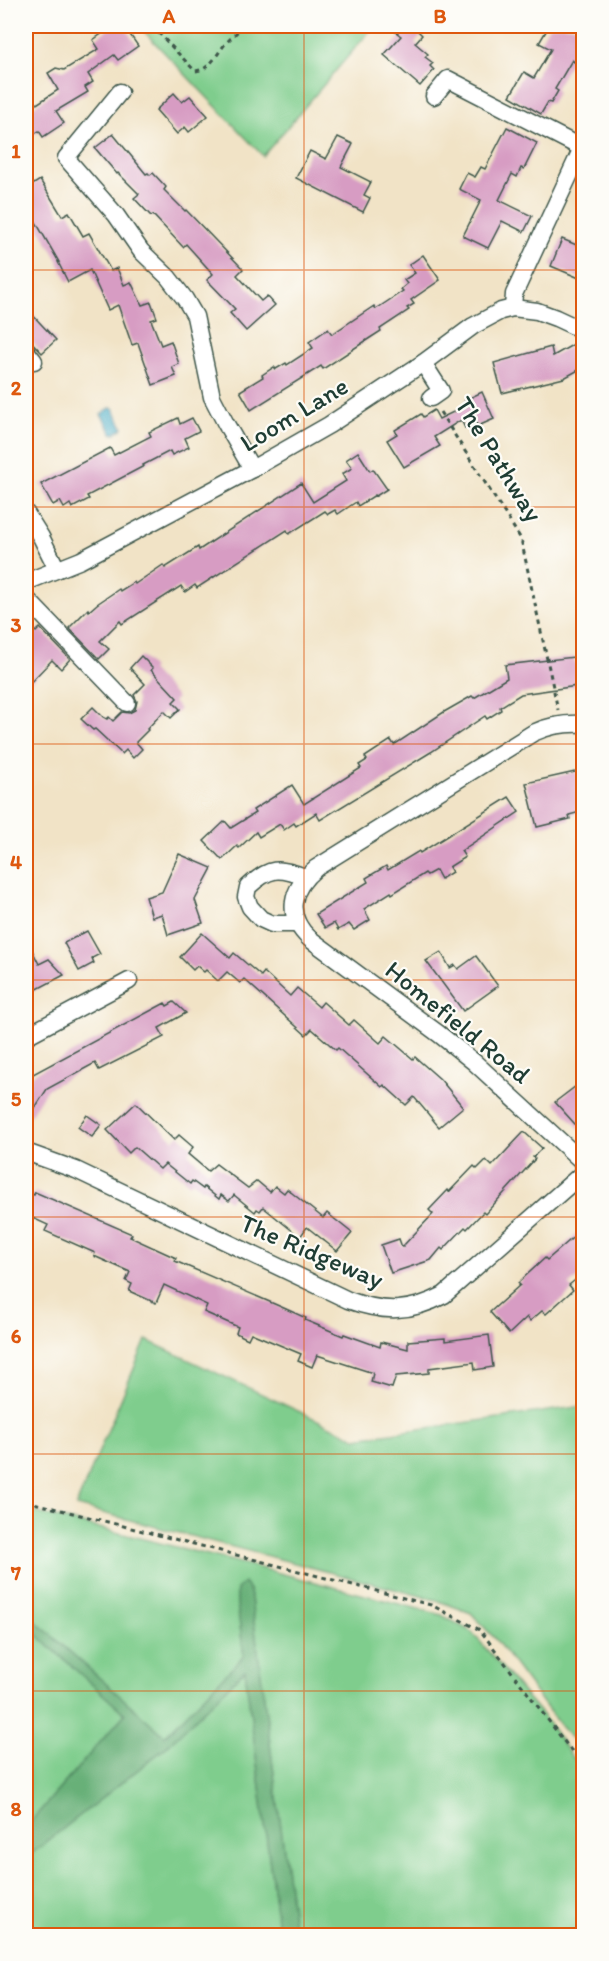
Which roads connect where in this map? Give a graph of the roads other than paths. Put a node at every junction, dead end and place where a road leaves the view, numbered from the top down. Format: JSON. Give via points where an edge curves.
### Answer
{"nodes":[{"id":1,"x":120,"y":92,"type":"dead end"},
{"id":2,"x":434,"y":96,"type":"dead end"},
{"id":3,"x":583,"y":146,"type":"edge"},
{"id":4,"x":513,"y":308,"type":"junction"},
{"id":5,"x":584,"y":331,"type":"edge"},
{"id":6,"x":423,"y":363,"type":"junction"},
{"id":7,"x":431,"y":398,"type":"road end"},
{"id":8,"x":252,"y":469,"type":"junction"},
{"id":9,"x":26,"y":513,"type":"edge"},
{"id":10,"x":57,"y":569,"type":"junction"},
{"id":11,"x":26,"y":582,"type":"edge"},
{"id":12,"x":26,"y":598,"type":"edge"},
{"id":13,"x":127,"y":704,"type":"dead end"},
{"id":14,"x":584,"y":724,"type":"edge"},
{"id":15,"x":305,"y":877,"type":"junction"},
{"id":16,"x":298,"y":924,"type":"junction"},
{"id":17,"x":129,"y":981,"type":"dead end"},
{"id":18,"x":26,"y":1036,"type":"edge"},
{"id":19,"x":26,"y":1152,"type":"edge"},
{"id":20,"x":584,"y":1163,"type":"edge"},
{"id":21,"x":584,"y":1172,"type":"edge"}],
"edges":[{"from":1,"to":8,"type":"street","via":[[66,158],[185,299],[195,316],[212,397]]},
{"from":2,"to":3,"type":"street","via":[[448,78]]},
{"from":3,"to":4,"type":"street","via":[[514,294]]},
{"from":4,"to":5,"type":"street","via":[[537,311]]},
{"from":4,"to":6,"type":"street","name":"Loom Lane","via":[[473,326]]},
{"from":6,"to":7,"type":"street","via":[[441,391]]},
{"from":6,"to":8,"type":"street","name":"Loom Lane","via":[[329,425]]},
{"from":8,"to":10,"type":"street","name":"Loom Lane"},
{"from":9,"to":10,"type":"street"},
{"from":10,"to":11,"type":"street","name":"Loom Lane"},
{"from":12,"to":13,"type":"street"},
{"from":14,"to":15,"type":"street","via":[[548,726],[533,733]]},
{"from":15,"to":16,"type":"street","via":[[294,903]]},
{"from":15,"to":16,"type":"street","via":[[284,869],[274,871],[253,882],[246,897],[261,919],[272,924]]},
{"from":16,"to":20,"type":"street","name":"Homefield Road","via":[[310,939],[474,1062]]},
{"from":17,"to":18,"type":"street"},
{"from":19,"to":21,"type":"street","name":"The Ridgeway","via":[[76,1170],[348,1300],[385,1310],[426,1304],[444,1295]]}]}
